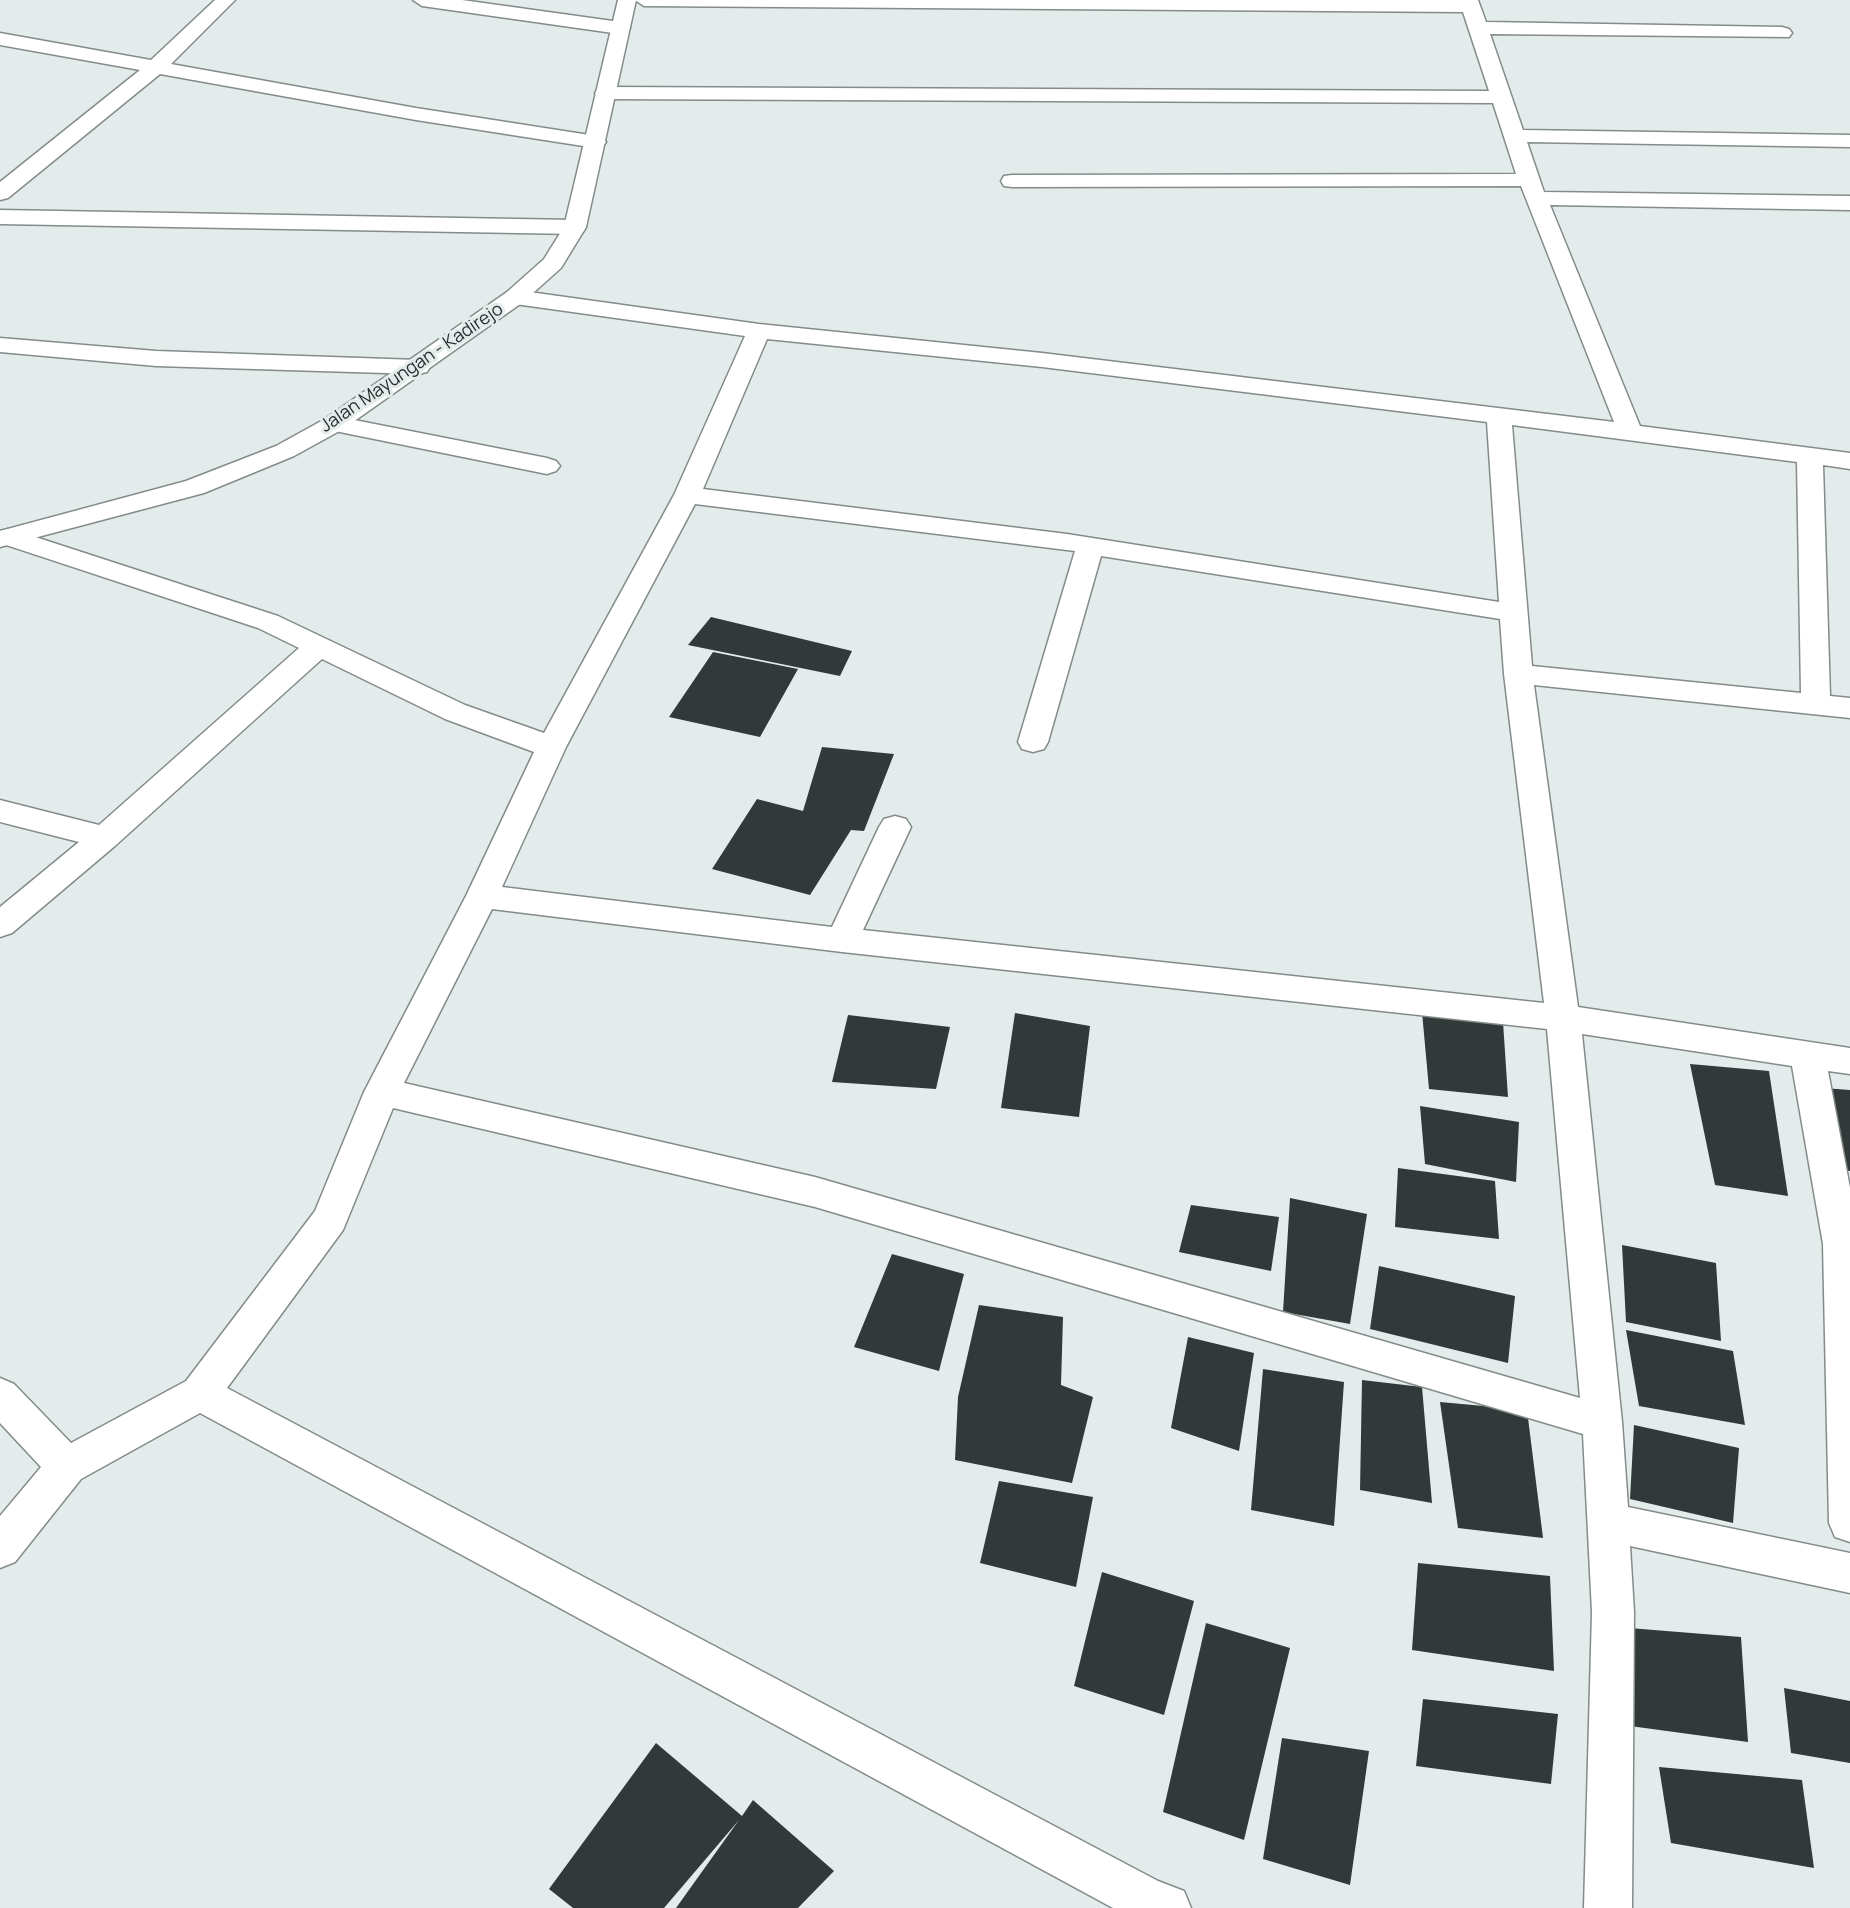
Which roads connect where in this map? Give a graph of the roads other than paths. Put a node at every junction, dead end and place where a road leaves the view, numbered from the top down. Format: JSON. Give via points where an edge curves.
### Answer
{"nodes":[{"id":1,"x":226,"y":0,"type":"edge"},
{"id":2,"x":422,"y":0,"type":"edge"},
{"id":3,"x":627,"y":0,"type":"edge"},
{"id":4,"x":644,"y":0,"type":"edge"},
{"id":5,"x":1470,"y":3,"type":"edge"},
{"id":6,"x":620,"y":28,"type":"junction"},
{"id":7,"x":1478,"y":28,"type":"junction"},
{"id":8,"x":1782,"y":33,"type":"dead end"},
{"id":9,"x":0,"y":39,"type":"edge"},
{"id":10,"x":157,"y":66,"type":"junction"},
{"id":11,"x":605,"y":93,"type":"junction"},
{"id":12,"x":1500,"y":97,"type":"junction"},
{"id":13,"x":1514,"y":136,"type":"junction"},
{"id":14,"x":1850,"y":141,"type":"edge"},
{"id":15,"x":596,"y":142,"type":"junction"},
{"id":16,"x":1012,"y":181,"type":"dead end"},
{"id":17,"x":1532,"y":189,"type":"junction"},
{"id":18,"x":0,"y":193,"type":"edge"},
{"id":19,"x":1850,"y":203,"type":"edge"},
{"id":20,"x":0,"y":217,"type":"edge"},
{"id":21,"x":575,"y":227,"type":"junction"},
{"id":22,"x":515,"y":297,"type":"junction"},
{"id":23,"x":759,"y":331,"type":"junction"},
{"id":24,"x":0,"y":345,"type":"edge"},
{"id":25,"x":418,"y":367,"type":"junction"},
{"id":26,"x":1499,"y":416,"type":"junction"},
{"id":27,"x":334,"y":424,"type":"junction"},
{"id":28,"x":1630,"y":432,"type":"junction"},
{"id":29,"x":1810,"y":456,"type":"junction"},
{"id":30,"x":1850,"y":461,"type":"edge"},
{"id":31,"x":547,"y":466,"type":"dead end"},
{"id":32,"x":687,"y":495,"type":"junction"},
{"id":33,"x":4,"y":538,"type":"edge"},
{"id":34,"x":1090,"y":546,"type":"junction"},
{"id":35,"x":1515,"y":613,"type":"junction"},
{"id":36,"x":318,"y":647,"type":"junction"},
{"id":37,"x":1518,"y":674,"type":"junction"},
{"id":38,"x":1816,"y":705,"type":"junction"},
{"id":39,"x":1850,"y":708,"type":"edge"},
{"id":40,"x":1033,"y":742,"type":"dead end"},
{"id":41,"x":551,"y":747,"type":"junction"},
{"id":42,"x":0,"y":812,"type":"edge"},
{"id":43,"x":895,"y":827,"type":"dead end"},
{"id":44,"x":105,"y":837,"type":"junction"},
{"id":45,"x":483,"y":896,"type":"junction"},
{"id":46,"x":0,"y":925,"type":"edge"},
{"id":47,"x":842,"y":940,"type":"junction"},
{"id":48,"x":1563,"y":1018,"type":"junction"},
{"id":49,"x":1808,"y":1057,"type":"junction"},
{"id":50,"x":1850,"y":1062,"type":"edge"},
{"id":51,"x":382,"y":1092,"type":"junction"},
{"id":52,"x":200,"y":1393,"type":"junction"},
{"id":53,"x":0,"y":1396,"type":"edge"},
{"id":54,"x":1602,"y":1422,"type":"junction"},
{"id":55,"x":67,"y":1466,"type":"junction"},
{"id":56,"x":1608,"y":1522,"type":"junction"},
{"id":57,"x":1850,"y":1523,"type":"edge"},
{"id":58,"x":0,"y":1548,"type":"edge"},
{"id":59,"x":1850,"y":1573,"type":"edge"},
{"id":60,"x":1167,"y":1908,"type":"edge"},
{"id":61,"x":1608,"y":1908,"type":"edge"}],
"edges":[{"from":1,"to":10,"type":"street"},
{"from":2,"to":6,"type":"street"},
{"from":3,"to":6,"type":"street","name":"Jalan Mayungan - Kadirejo"},
{"from":4,"to":5,"type":"street"},
{"from":5,"to":7,"type":"street"},
{"from":6,"to":11,"type":"street","name":"Jalan Mayungan - Kadirejo"},
{"from":7,"to":8,"type":"street"},
{"from":7,"to":12,"type":"street"},
{"from":9,"to":10,"type":"street"},
{"from":10,"to":15,"type":"street","via":[[416,114]]},
{"from":10,"to":18,"type":"street"},
{"from":11,"to":12,"type":"street"},
{"from":11,"to":15,"type":"street","name":"Jalan Mayungan - Kadirejo"},
{"from":12,"to":13,"type":"street"},
{"from":13,"to":14,"type":"street"},
{"from":13,"to":17,"type":"street"},
{"from":15,"to":21,"type":"street","name":"Jalan Mayungan - Kadirejo"},
{"from":16,"to":17,"type":"street"},
{"from":17,"to":19,"type":"street"},
{"from":17,"to":28,"type":"street"},
{"from":20,"to":21,"type":"street"},
{"from":21,"to":22,"type":"street","name":"Jalan Mayungan - Kadirejo","via":[[553,263]]},
{"from":22,"to":23,"type":"street"},
{"from":22,"to":25,"type":"street","name":"Jalan Mayungan - Kadirejo"},
{"from":23,"to":26,"type":"street","via":[[1042,360]]},
{"from":23,"to":32,"type":"street"},
{"from":24,"to":25,"type":"street","via":[[155,360]]},
{"from":25,"to":27,"type":"street","name":"Jalan Mayungan - Kadirejo"},
{"from":26,"to":28,"type":"street"},
{"from":26,"to":35,"type":"street"},
{"from":27,"to":31,"type":"street"},
{"from":27,"to":33,"type":"street","name":"Jalan Mayungan - Kadirejo","via":[[285,451],[195,487]]},
{"from":28,"to":29,"type":"street"},
{"from":29,"to":30,"type":"street"},
{"from":29,"to":38,"type":"street"},
{"from":32,"to":34,"type":"street"},
{"from":32,"to":41,"type":"street"},
{"from":33,"to":36,"type":"street","via":[[268,622]]},
{"from":34,"to":35,"type":"street"},
{"from":34,"to":40,"type":"street"},
{"from":35,"to":37,"type":"street"},
{"from":36,"to":41,"type":"street","via":[[455,712]]},
{"from":36,"to":44,"type":"street"},
{"from":37,"to":38,"type":"street"},
{"from":37,"to":48,"type":"street"},
{"from":38,"to":39,"type":"street"},
{"from":41,"to":45,"type":"street"},
{"from":42,"to":44,"type":"street"},
{"from":43,"to":47,"type":"street"},
{"from":44,"to":46,"type":"street"},
{"from":45,"to":47,"type":"street"},
{"from":45,"to":51,"type":"street"},
{"from":47,"to":48,"type":"street"},
{"from":48,"to":49,"type":"street"},
{"from":48,"to":54,"type":"street"},
{"from":49,"to":50,"type":"street"},
{"from":49,"to":57,"type":"street","via":[[1842,1244]]},
{"from":51,"to":52,"type":"street","via":[[330,1219]]},
{"from":51,"to":54,"type":"street","via":[[815,1192]]},
{"from":52,"to":55,"type":"street"},
{"from":52,"to":60,"type":"street"},
{"from":53,"to":55,"type":"street"},
{"from":54,"to":56,"type":"street"},
{"from":55,"to":58,"type":"street"},
{"from":56,"to":59,"type":"street"},
{"from":56,"to":61,"type":"street","via":[[1613,1612]]}]}
